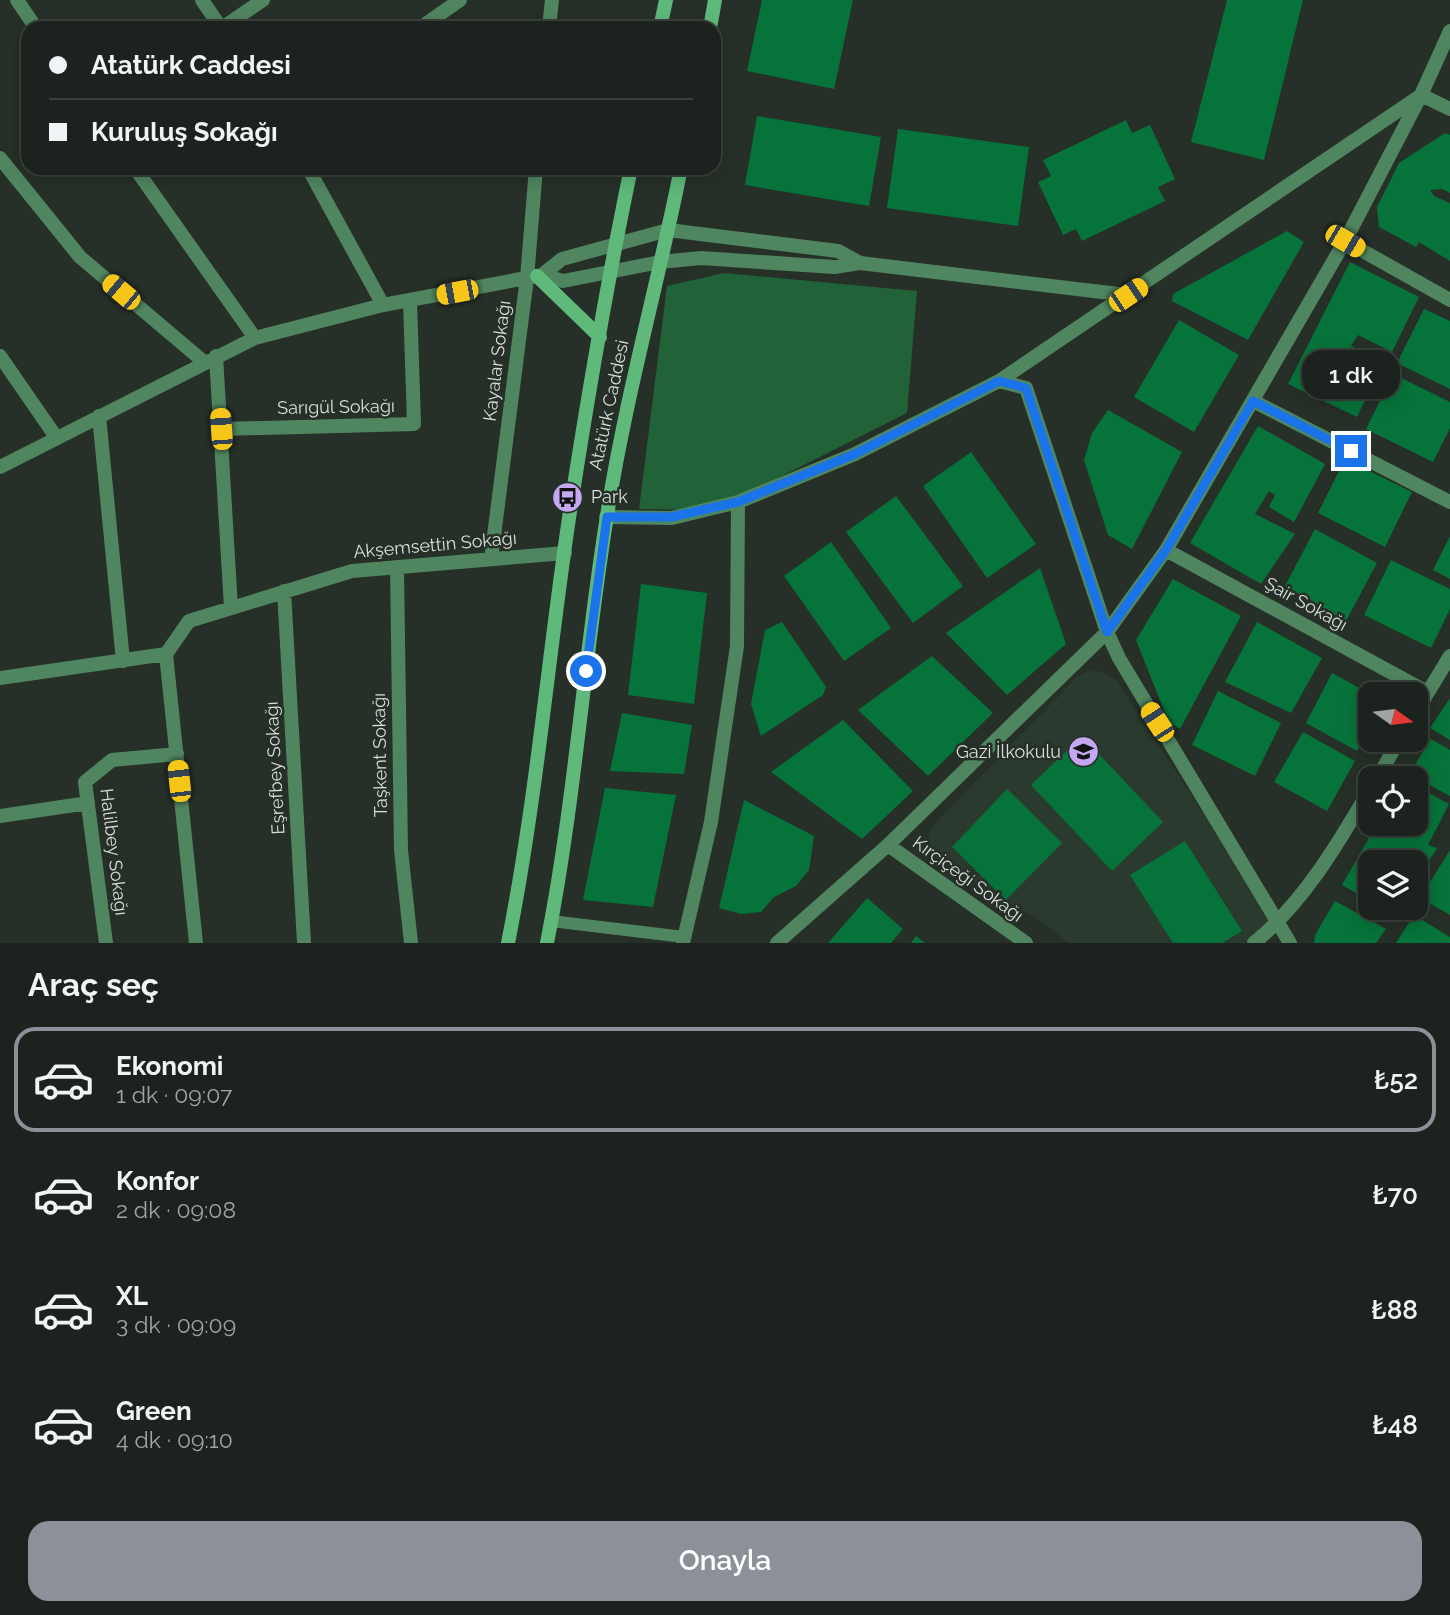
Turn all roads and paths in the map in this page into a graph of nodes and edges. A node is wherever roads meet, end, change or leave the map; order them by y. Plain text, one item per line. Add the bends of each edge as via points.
1 (17, 0) edge
2 (202, 0) edge
3 (263, 0) edge
4 (460, 0) edge
5 (552, 0) edge
6 (666, 0) edge
7 (715, 0) edge
8 (31, 21) edge
9 (216, 21) edge
10 (232, 21) edge
11 (430, 21) edge
12 (550, 21) edge
13 (662, 21) edge
14 (710, 21) edge
15 (1450, 31) edge
16 (1421, 95) junction
17 (1450, 109) edge
18 (0, 158) edge
19 (140, 175) edge
20 (312, 175) edge
21 (536, 175) edge
22 (629, 175) edge
23 (680, 175) edge
24 (668, 230) junction
25 (1345, 241) junction
26 (615, 242) junction
27 (660, 262) junction
28 (860, 263) junction
29 (612, 271) junction
30 (536, 276) junction
31 (1128, 295) junction
32 (1450, 300) edge
33 (410, 301) junction
34 (383, 304) junction
35 (600, 337) junction
36 (255, 338) junction
37 (0, 356) edge
38 (210, 359) junction
39 (999, 381) junction
40 (1253, 401) junction
41 (99, 416) junction
42 (221, 429) junction
43 (56, 437) junction
44 (0, 467) edge
45 (738, 502) junction
46 (1450, 502) edge
47 (607, 517) junction
48 (1166, 550) junction
49 (565, 553) junction
50 (491, 559) junction
51 (397, 567) junction
52 (284, 592) junction
53 (231, 608) junction
54 (1107, 632) junction
55 (166, 654) junction
56 (1450, 656) edge
57 (123, 661) junction
58 (0, 678) edge
59 (1409, 682) edge
60 (1428, 690) edge
61 (177, 754) junction
62 (88, 803) junction
63 (1358, 810) edge
64 (0, 817) edge
65 (888, 845) junction
66 (551, 922) junction
67 (1280, 922) junction
68 (684, 940) edge
69 (1018, 941) edge
70 (106, 943) edge
71 (196, 943) edge
72 (304, 943) edge
73 (411, 943) edge
74 (508, 943) edge
75 (547, 943) edge
76 (777, 943) edge
77 (1254, 943) edge
78 (1290, 943) edge

1 - 8 street
2 - 9 street
3 - 10 street
4 - 11 street
5 - 12 street
6 - 13 main road
7 - 14 main road
15 - 16 street
16 - 17 street
16 - 25 street
16 - 31 street
18 - 38 street via 80,257
19 - 36 street
20 - 34 street
21 - 30 street, Kayalar Sokağı
22 - 26 main road
23 - 24 main road, Atatürk Caddesi
24 - 26 street
24 - 27 main road, Atatürk Caddesi
24 - 28 street via 838,251
25 - 32 street
25 - 40 street
26 - 29 main road
26 - 30 street via 562,259
27 - 28 street via 701,258 834,267
27 - 29 street
27 - 47 main road, Atatürk Caddesi
28 - 31 street
29 - 30 street via 562,281
29 - 35 main road
30 - 33 street
30 - 35 main road
30 - 50 street, Kayalar Sokağı
31 - 39 street
33 - 34 street
33 - 42 street, Sarıgül Sokağı via 414,424
34 - 36 street
35 - 49 main road
36 - 38 street
37 - 43 street
38 - 41 street
38 - 42 street
39 - 45 street via 855,454
39 - 54 street via 1026,388
40 - 46 street
40 - 48 street
41 - 43 street
41 - 57 street
42 - 53 street
43 - 44 street
45 - 47 street via 671,517
45 - 68 street via 737,646 711,822
47 - 66 main road, Atatürk Caddesi
48 - 54 street
48 - 59 street, Şair Sokağı
49 - 50 street, Akşemsettin Sokağı
49 - 74 main road
50 - 51 street, Akşemsettin Sokağı
51 - 52 street, Akşemsettin Sokağı via 352,571
51 - 73 street, Taşkent Sokağı via 401,850
52 - 53 street, Akşemsettin Sokağı
52 - 72 street, Eşrefbey Sokağı
53 - 55 street, Akşemsettin Sokağı via 188,621
54 - 65 street
54 - 67 street via 1145,704
55 - 57 street
55 - 61 street
56 - 60 street
57 - 58 street
61 - 62 street, Halilbey Sokağı via 112,760 85,782
61 - 71 street
62 - 64 street
62 - 70 street, Halilbey Sokağı
63 - 67 street
65 - 69 street, Kırçiçeği Sokağı
65 - 76 street
66 - 68 lane
66 - 75 main road, Atatürk Caddesi
67 - 77 street
67 - 78 street

